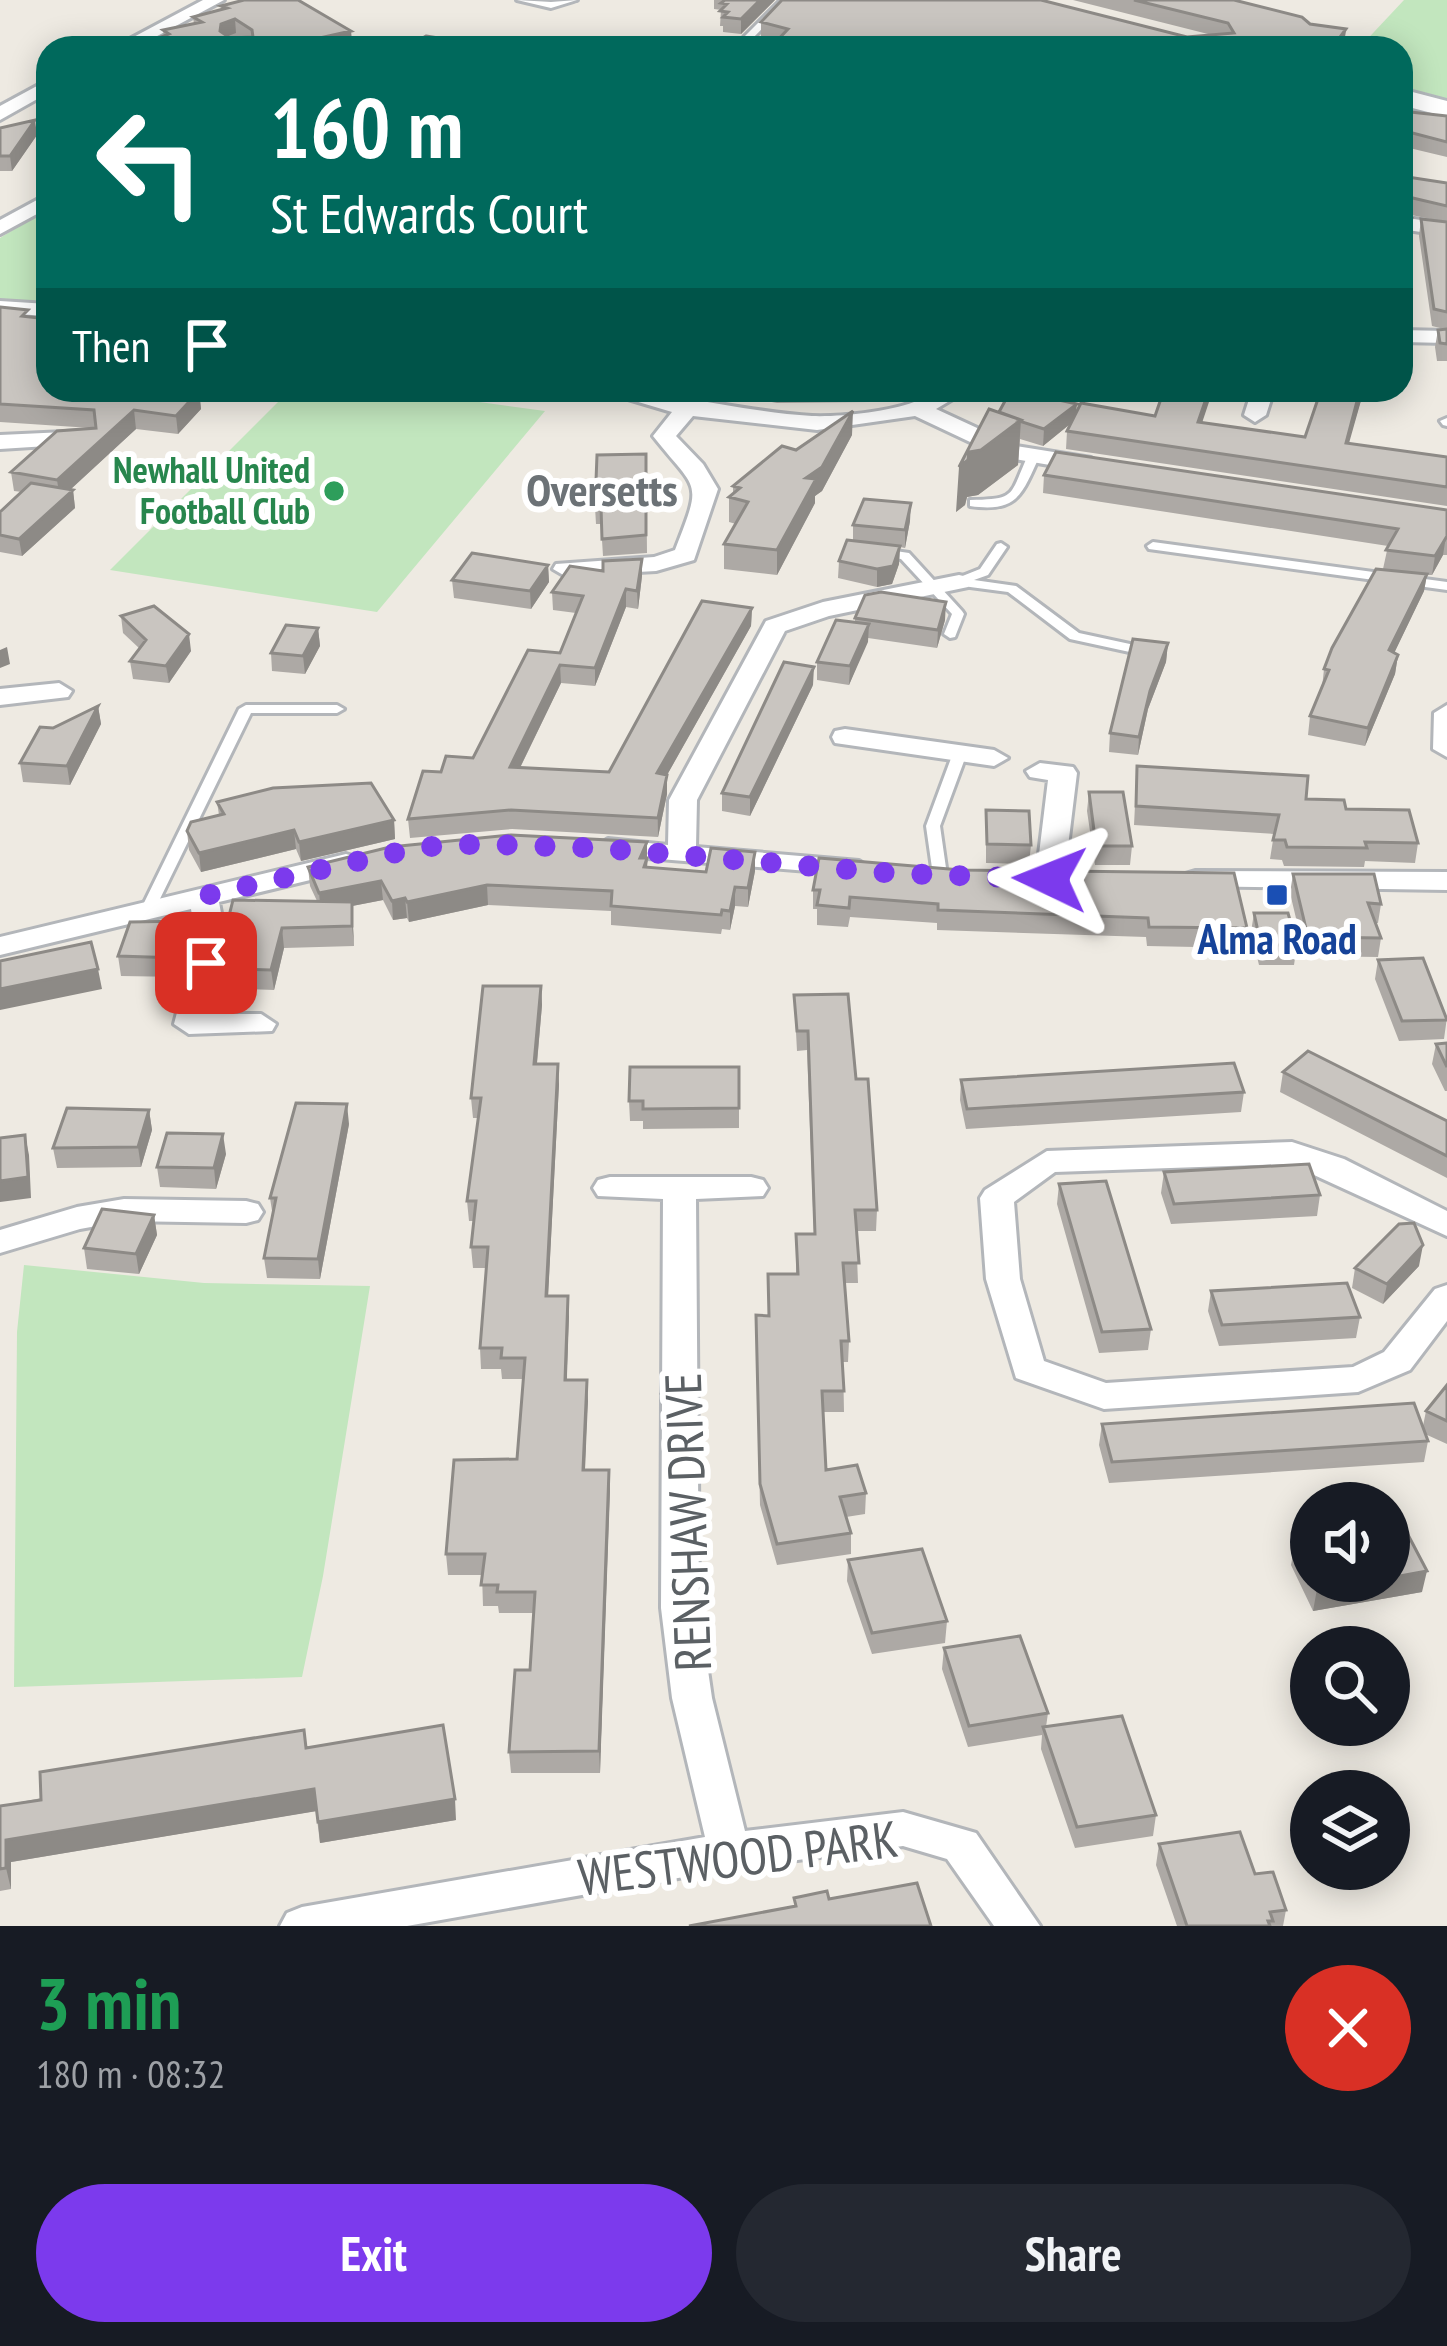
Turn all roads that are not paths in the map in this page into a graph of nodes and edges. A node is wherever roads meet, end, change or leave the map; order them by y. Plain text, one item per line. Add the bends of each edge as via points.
1 (216, 0) edge
2 (521, 0) edge
3 (574, 0) edge
4 (786, 0) edge
5 (146, 36) edge
6 (750, 36) edge
7 (36, 93) edge
8 (1413, 100) edge
9 (1447, 109) edge
10 (0, 114) edge
11 (36, 207) edge
12 (1413, 225) edge
13 (0, 229) edge
14 (1447, 230) edge
15 (0, 308) edge
16 (36, 310) edge
17 (1413, 336) edge
18 (1447, 337) edge
19 (658, 402) edge
20 (932, 402) edge
21 (1259, 402) edge
22 (687, 409) junction
23 (918, 409) junction
24 (1255, 415) dead end
25 (87, 438) edge
26 (0, 442) edge
27 (1034, 455) junction
28 (1126, 470) edge
29 (974, 503) edge
30 (1153, 546) dead end
31 (1001, 547) dead end
32 (867, 552) edge
33 (686, 555) junction
34 (565, 569) edge
35 (710, 573) dead end
36 (946, 585) junction
37 (1447, 586) edge
38 (950, 634) dead end
39 (1148, 652) edge
40 (59, 691) dead end
41 (0, 697) edge
42 (337, 709) dead end
43 (845, 737) dead end
44 (960, 753) junction
45 (994, 758) dead end
46 (1040, 771) dead end
47 (580, 847) edge
48 (682, 854) junction
49 (370, 857) edge
50 (951, 875) joint
51 (1051, 879) edge
52 (1170, 880) edge
53 (1443, 889) edge
54 (203, 896) junction
55 (148, 909) junction
56 (0, 946) edge
57 (261, 1024) dead end
58 (679, 1188) junction
59 (751, 1188) dead end
60 (610, 1189) dead end
61 (246, 1212) dead end
62 (1447, 1225) edge
63 (0, 1242) edge
64 (1447, 1298) edge
65 (729, 1851) junction
66 (302, 1926) edge
67 (1018, 1926) edge

1 - 5 street
2 - 3 lane
4 - 6 lane
7 - 10 street
8 - 9 main road
11 - 13 street
12 - 14 street
15 - 16 street
17 - 18 street
19 - 22 street
20 - 23 street
21 - 24 street
22 - 23 street via 817,423
22 - 33 street via 664,436 705,474 709,489
23 - 27 street via 1010,452
25 - 26 street
27 - 28 street
27 - 29 lane via 1011,502
30 - 37 lane
31 - 36 lane via 984,572
32 - 36 lane via 905,556
33 - 34 street
33 - 35 street
36 - 38 lane via 958,614
36 - 39 lane via 1012,590 1075,636
36 - 48 street via 775,626 683,800
40 - 41 street
42 - 55 lane via 246,709
43 - 44 street
44 - 45 street
44 - 50 lane via 933,826
46 - 51 street via 1063,773
47 - 48 street
48 - 50 street
49 - 54 street
52 - 53 street
54 - 55 street
54 - 57 street via 211,941 189,1024
55 - 56 street
58 - 59 street
58 - 60 street
58 - 65 street, RENSHAW DRIVE via 680,1608 692,1698
61 - 63 street via 124,1210
62 - 64 street via 1292,1153 1047,1162 997,1198 1003,1280 1029,1369 1104,1396 1358,1378 1396,1361
65 - 66 street, WESTWOOD PARK
65 - 67 street, WESTWOOD PARK via 903,1829 961,1845

